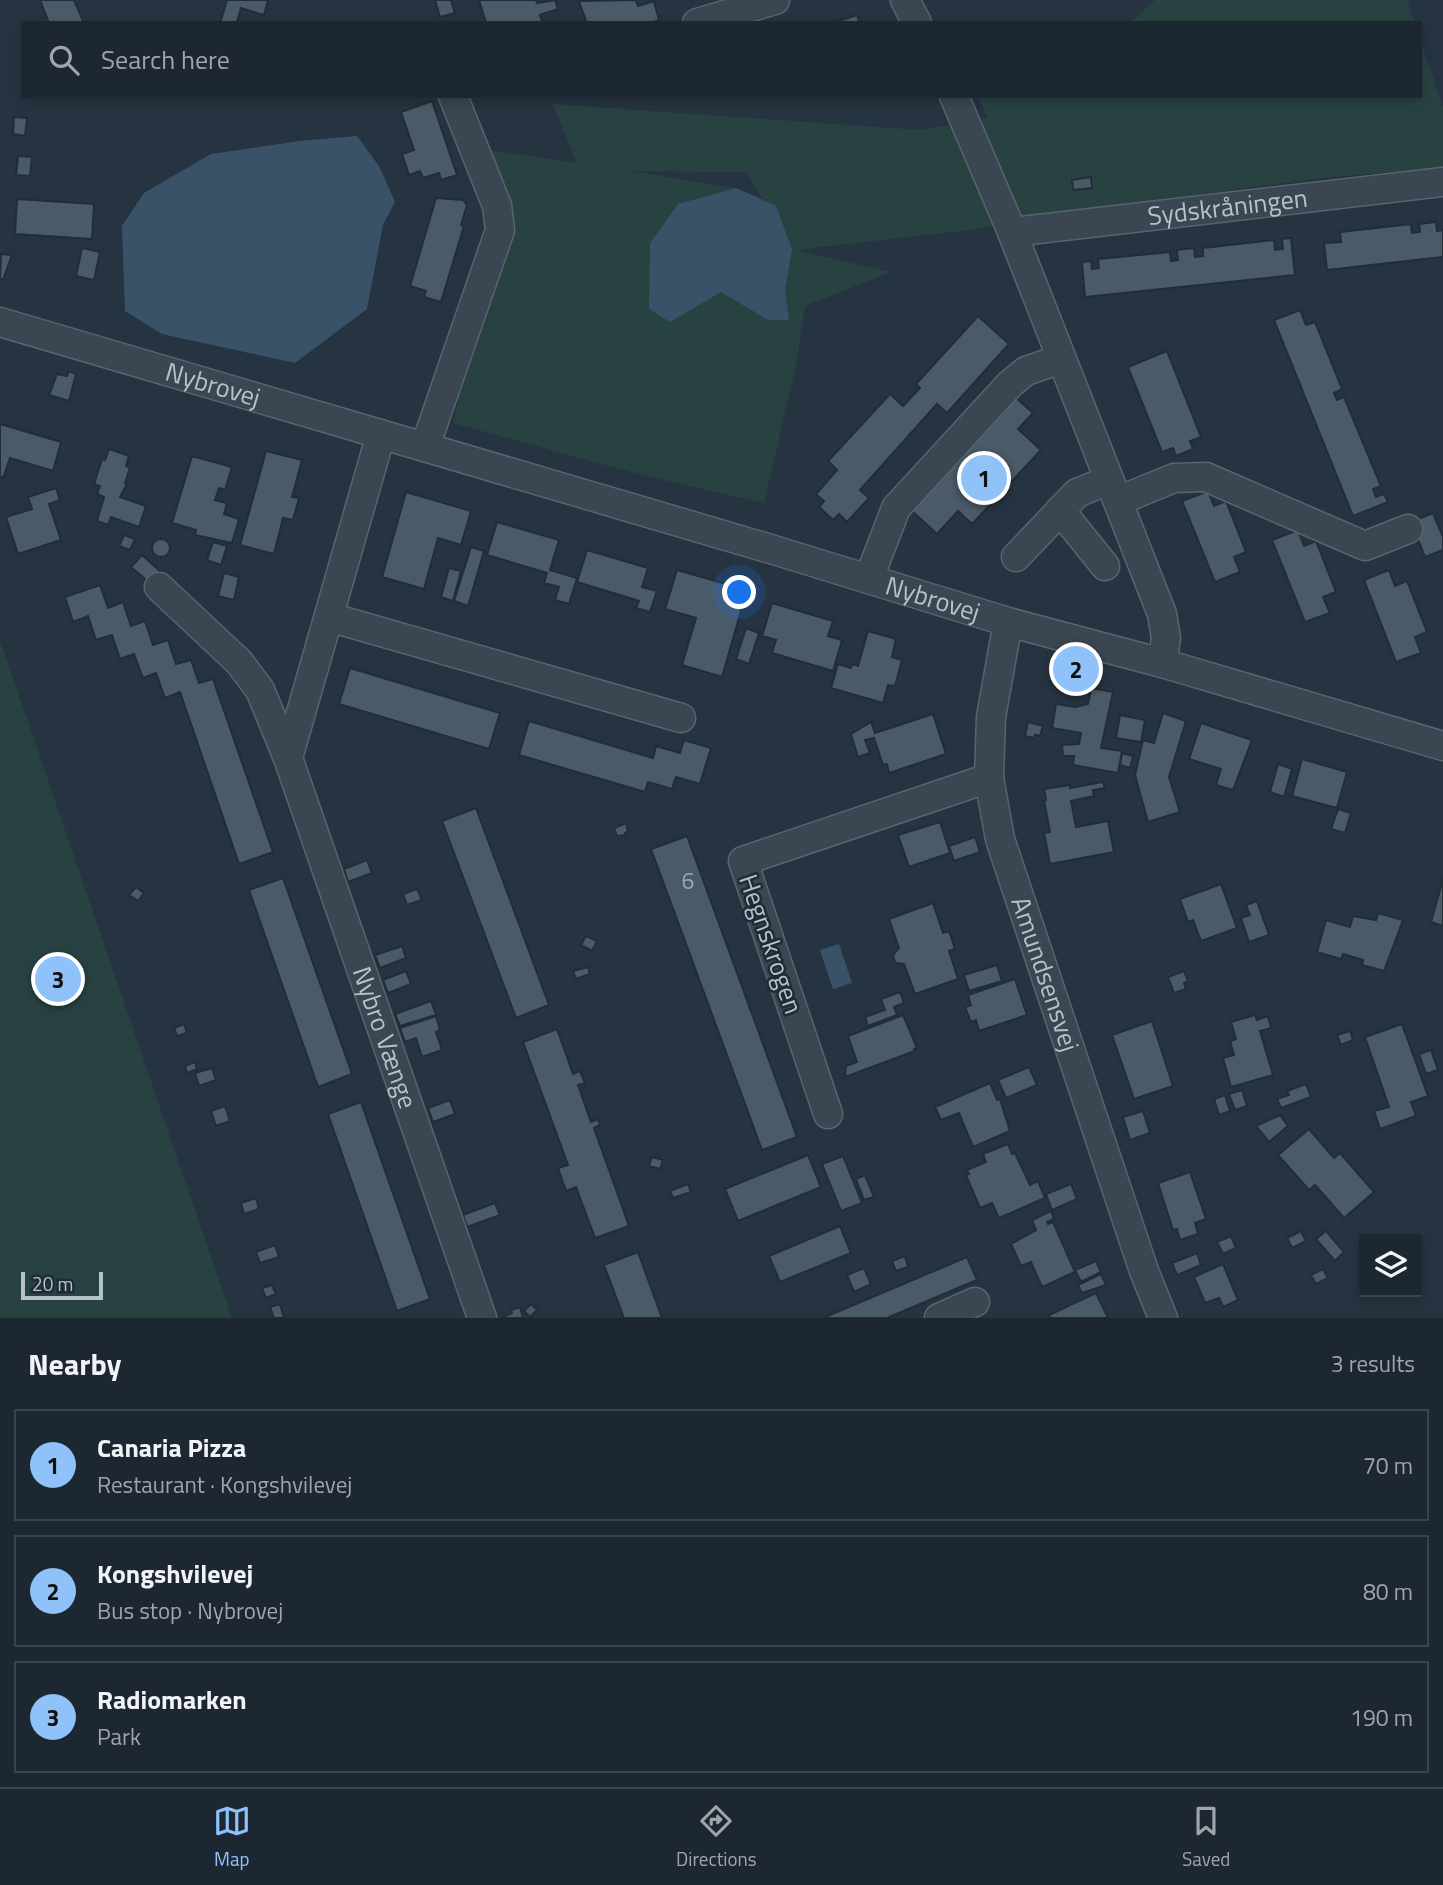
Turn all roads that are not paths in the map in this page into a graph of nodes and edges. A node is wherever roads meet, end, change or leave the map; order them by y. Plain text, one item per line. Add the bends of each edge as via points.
1 (775, 0) edge
2 (905, 0) edge
3 (704, 21) edge
4 (916, 21) edge
5 (454, 98) edge
6 (955, 98) edge
7 (1443, 183) edge
8 (1012, 232) junction
9 (0, 322) edge
10 (1060, 359) junction
11 (381, 434) junction
12 (425, 447) junction
13 (1113, 491) junction
14 (1060, 510) junction
15 (1408, 529) dead end
16 (1016, 557) dead end
17 (1105, 566) dead end
18 (869, 578) junction
19 (159, 587) dead end
20 (329, 617) junction
21 (1008, 622) junction
22 (1162, 663) junction
23 (681, 718) dead end
24 (1443, 746) edge
25 (288, 758) junction
26 (989, 778) junction
27 (828, 1114) dead end
28 (975, 1302) dead end
29 (482, 1318) edge
30 (939, 1318) edge
31 (1163, 1318) edge

1 - 3 street
2 - 4 street
5 - 12 street via 496,206 500,230
6 - 8 street
7 - 8 street, Sydskråningen
8 - 10 street
9 - 11 street, Nybrovej
10 - 13 street
10 - 18 street via 1026,371 1010,384 897,508
11 - 12 street, Nybrovej
11 - 20 street
12 - 18 street, Nybrovej
13 - 14 street via 1077,493
13 - 15 street via 1174,478 1206,477 1365,546
13 - 22 street via 1161,614 1166,638
14 - 16 street
14 - 17 street
18 - 21 street, Nybrovej
19 - 25 street, Nybro Vænge via 239,662 260,690
20 - 23 street
20 - 25 street
21 - 22 street, Nybrovej
21 - 26 street, Amundsensvej via 991,717
22 - 24 street, Nybrovej
25 - 29 street, Nybro Vænge
26 - 27 street, Hegnskrogen via 743,861
26 - 31 street, Amundsensvej via 1000,839 1143,1271
28 - 30 street

